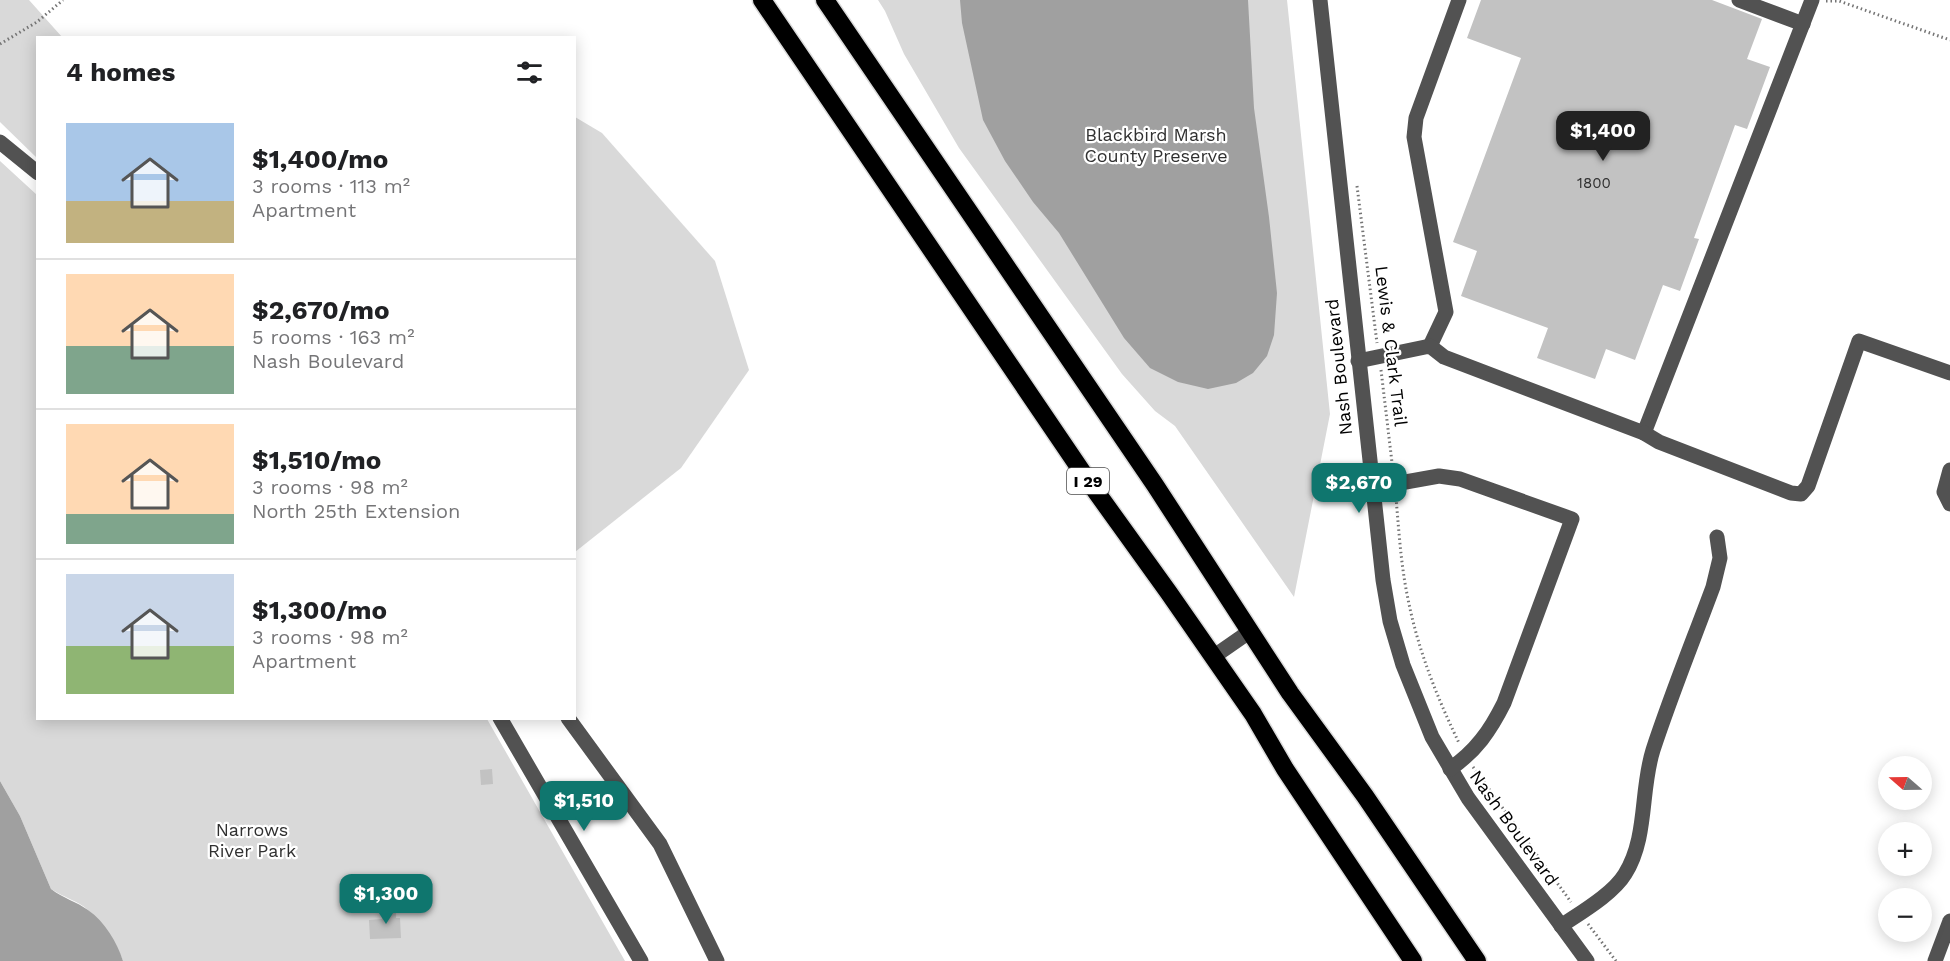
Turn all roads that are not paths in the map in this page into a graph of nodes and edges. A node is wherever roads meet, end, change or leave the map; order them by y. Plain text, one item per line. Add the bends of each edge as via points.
1 (762, 0) edge
2 (825, 0) edge
3 (1320, 0) edge
4 (1459, 0) edge
5 (1739, 0) edge
6 (1811, 3) edge
7 (1803, 24) junction
8 (0, 141) edge
9 (36, 171) edge
10 (1430, 346) junction
11 (1358, 361) junction
12 (1950, 373) edge
13 (1644, 433) junction
14 (1950, 470) edge
15 (1372, 488) junction
16 (1950, 504) edge
17 (1717, 537) dead end
18 (1250, 632) junction
19 (1213, 657) junction
20 (501, 720) edge
21 (569, 720) edge
22 (1450, 769) junction
23 (1950, 921) edge
24 (1562, 926) junction
25 (641, 961) edge
26 (717, 961) edge
27 (1413, 961) edge
28 (1477, 961) edge
29 (1587, 961) edge
30 (1935, 961) edge

1 - 19 highway, I 29 via 1087,479
2 - 18 highway via 1155,485
3 - 11 street, Nash Boulevard
4 - 10 street via 1416,118 1414,137 1446,312
5 - 7 street
6 - 7 street
7 - 13 street
8 - 9 street
10 - 11 street
10 - 13 street via 1444,357
11 - 15 street, Nash Boulevard
12 - 13 street via 1859,341 1808,486 1801,494
14 - 16 street via 1944,492
15 - 22 street, Nash Boulevard via 1393,632 1412,692
15 - 22 street via 1439,476 1460,478 1572,519 1504,703 1490,730 1467,757
17 - 24 street via 1720,558 1713,587 1653,752 1632,862 1623,877
18 - 19 street
18 - 28 highway
19 - 27 highway, I 29
20 - 25 street
21 - 26 street via 660,844
22 - 24 street, Nash Boulevard
23 - 30 street
24 - 29 street, Nash Boulevard

